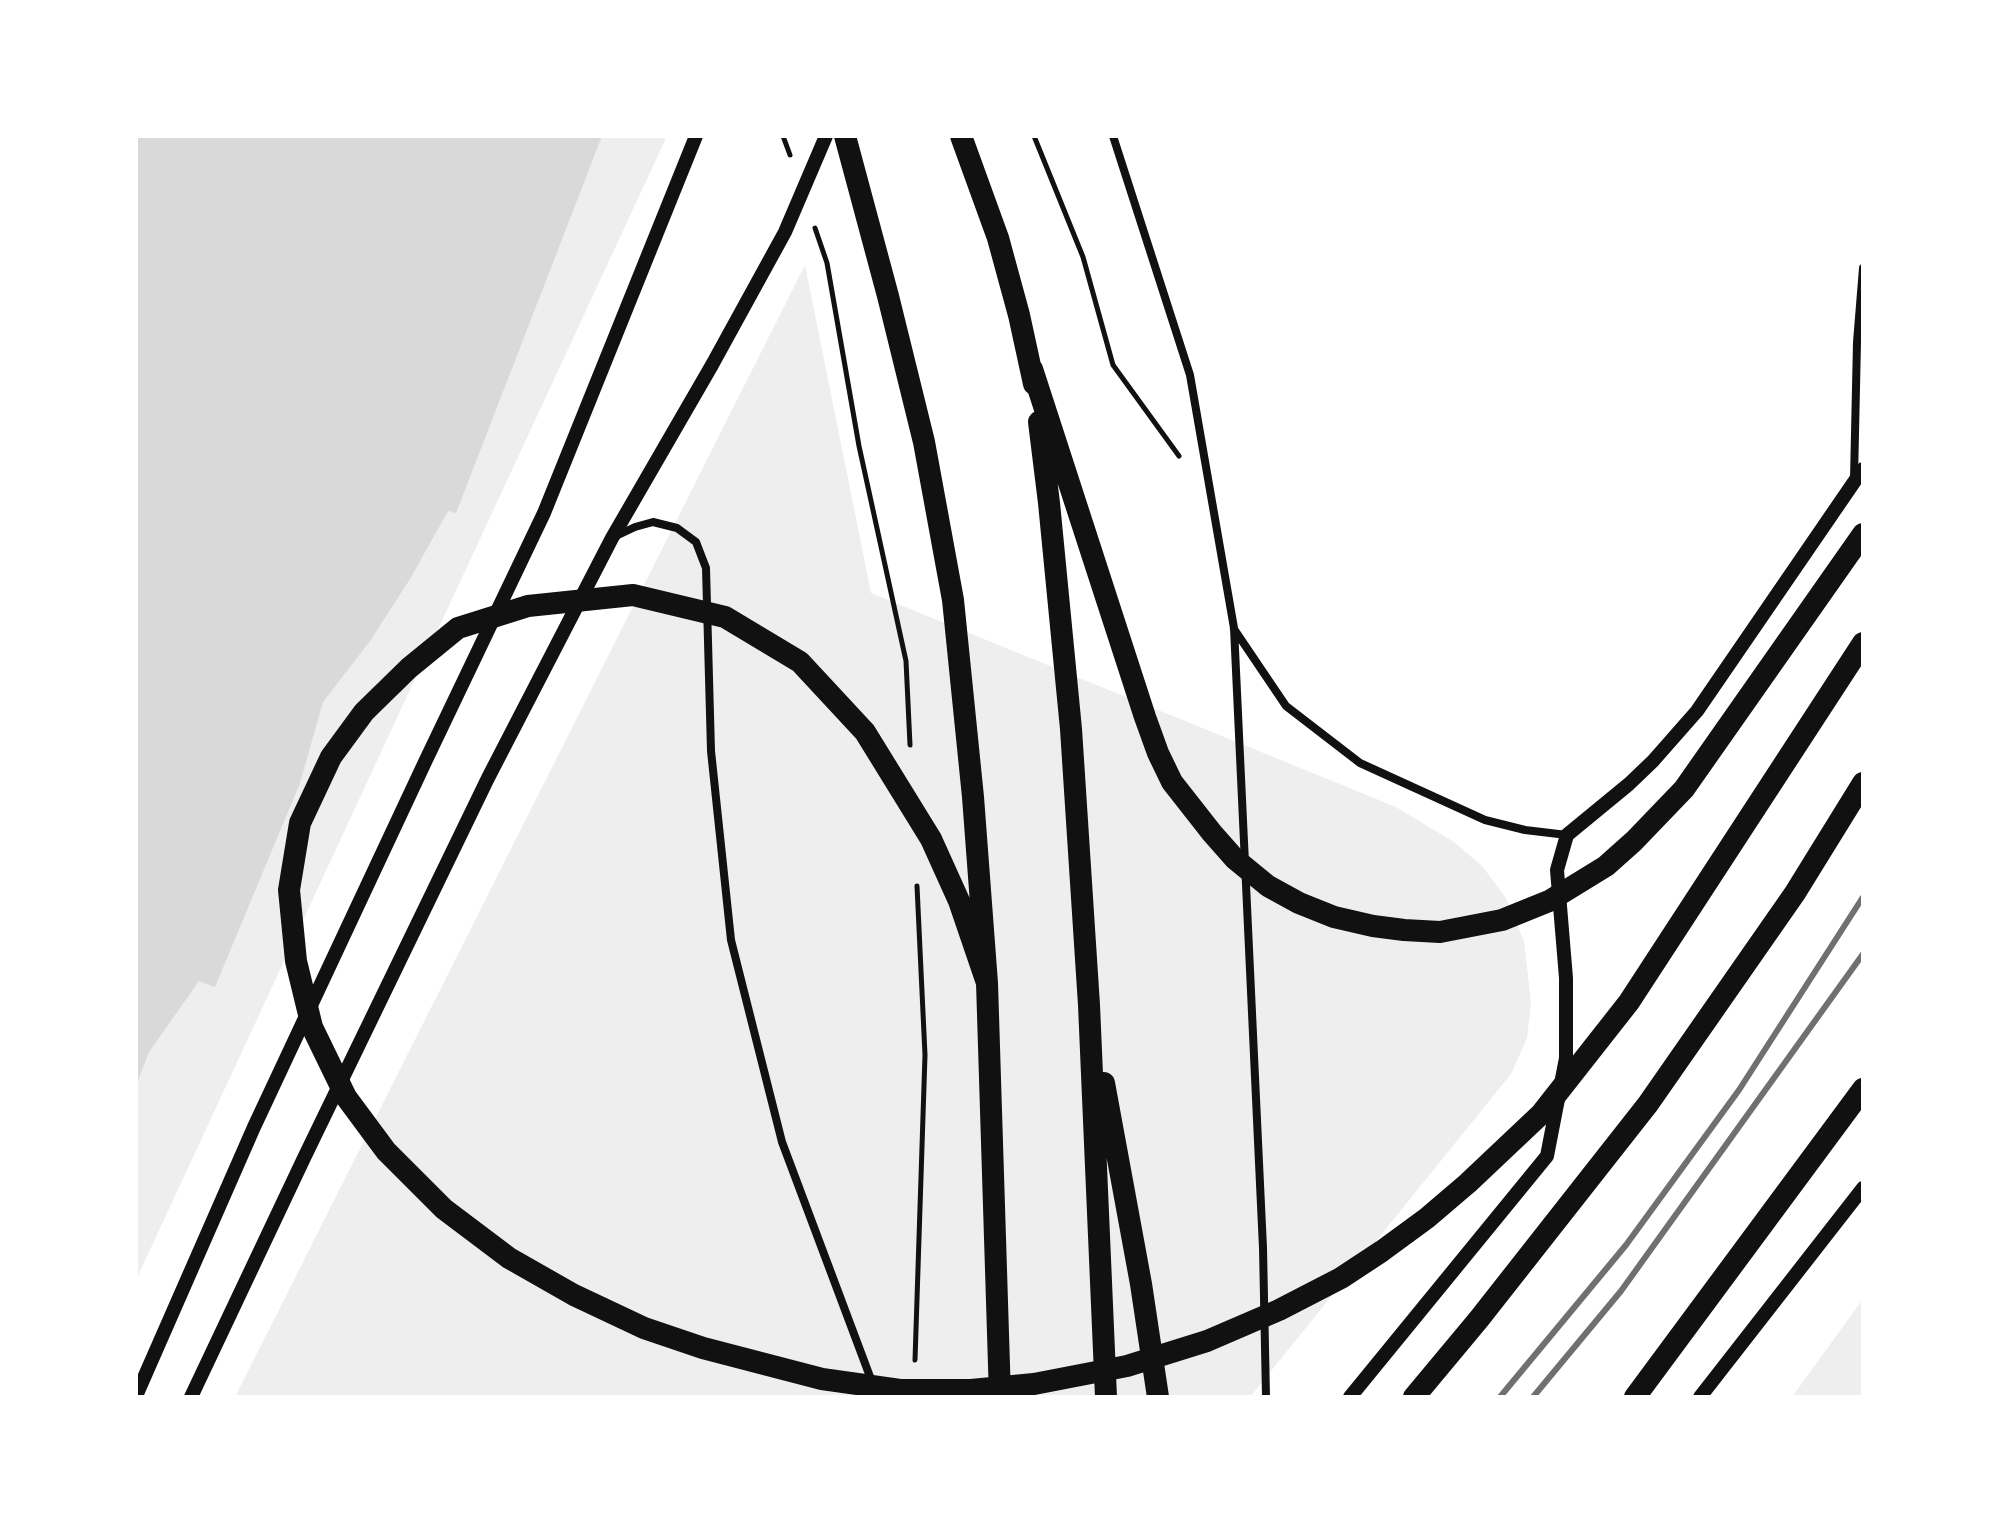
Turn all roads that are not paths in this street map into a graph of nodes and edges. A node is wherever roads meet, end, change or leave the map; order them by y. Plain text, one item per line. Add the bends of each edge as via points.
1 (696, 136) edge
2 (826, 136) edge
3 (845, 136) edge
4 (961, 136) edge
5 (1113, 136) edge
6 (1863, 268) edge
7 (1032, 369) junction
8 (1859, 474) edge
9 (1863, 534) edge
10 (612, 538) junction
11 (1234, 628) junction
12 (1863, 643) edge
13 (1863, 783) edge
14 (1567, 835) junction
15 (987, 983) junction
16 (1089, 1005) junction
17 (1863, 1089) edge
18 (1863, 1188) edge
19 (136, 1396) edge
20 (191, 1397) edge
21 (878, 1397) edge
22 (1000, 1397) edge
23 (1106, 1397) edge
24 (1158, 1397) edge
25 (1266, 1397) edge
26 (1350, 1397) edge
27 (1414, 1397) edge
28 (1635, 1397) edge
29 (1700, 1397) edge

1 - 19 street via 544,513 261,1113
2 - 10 street via 785,232
3 - 15 highway via 924,442 953,600
4 - 7 highway via 998,238
5 - 11 street via 1190,375
6 - 8 street via 1857,342
7 - 9 highway via 1145,717 1172,782 1235,859 1268,886 1334,917 1373,926 1440,932 1502,920 1549,901 1606,866 1684,789
7 - 16 highway via 1071,729
8 - 14 street via 1697,711 1629,784
10 - 20 street via 488,778
10 - 21 street via 653,522 677,528 696,542 706,568 711,751 731,940 782,1142
11 - 14 street via 1286,706 1360,763 1485,820
11 - 25 street
12 - 15 highway via 1629,1002 1541,1114 1468,1183 1382,1251 1279,1310 1207,1341 1127,1366 1034,1384 900,1390 822,1379 719,1352 644,1328 574,1295 509,1258 444,1209 386,1151 346,1097 312,1027 296,961 289,890 300,823 331,757 364,712 458,628 528,606 633,595 725,617 800,662 865,732 931,839
13 - 27 highway via 1795,893 1648,1104
14 - 26 street via 1557,870 1566,1058 1547,1156
15 - 22 highway
16 - 23 highway
16 - 24 highway
17 - 28 highway
18 - 29 street

